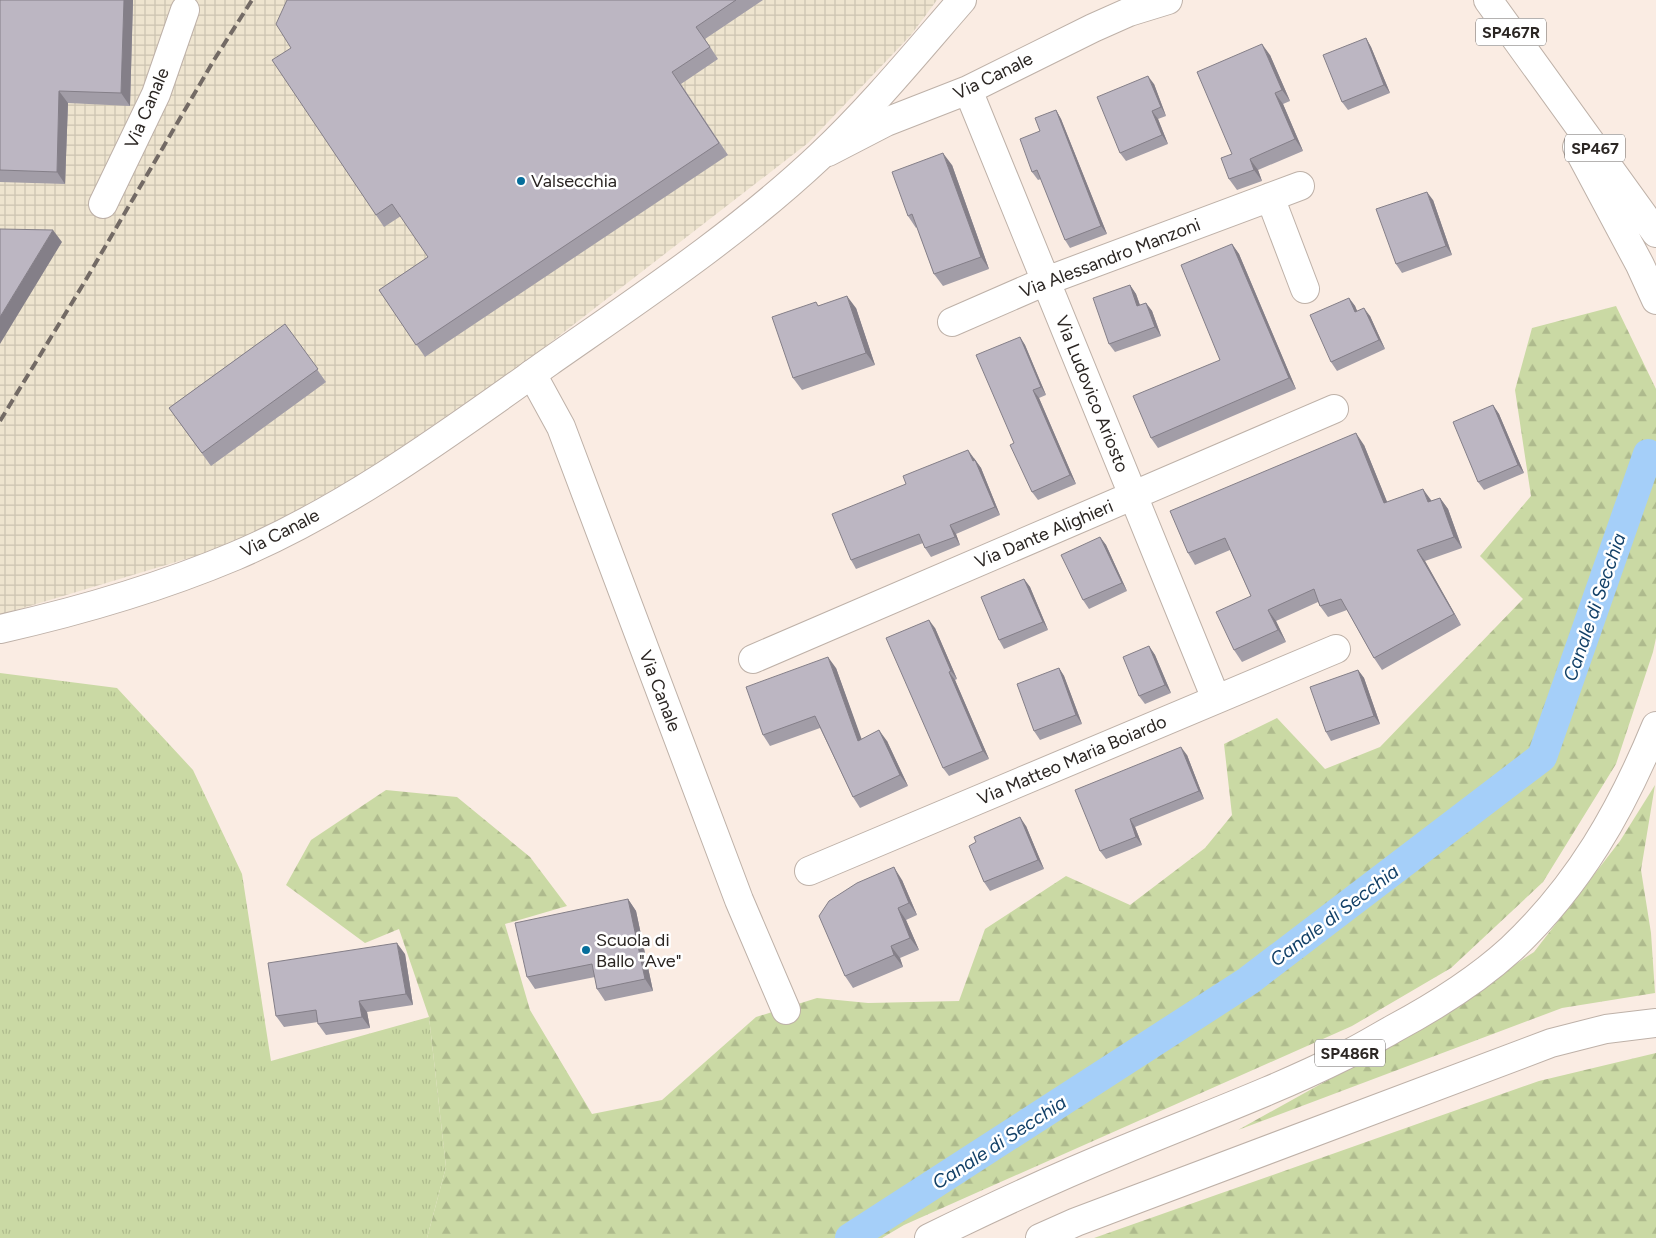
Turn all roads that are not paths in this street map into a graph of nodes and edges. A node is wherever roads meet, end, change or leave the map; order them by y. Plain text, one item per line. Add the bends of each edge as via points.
1 (962, 0) edge
2 (1102, 0) edge
3 (1168, 0) edge
4 (1488, 0) edge
5 (1496, 0) edge
6 (185, 10) dead end
7 (1093, 28) junction
8 (1531, 61) junction
9 (968, 90) junction
10 (820, 156) junction
11 (1300, 186) dead end
12 (1270, 198) junction
13 (103, 204) dead end
14 (1656, 233) edge
15 (1046, 281) junction
16 (1305, 289) dead end
17 (1656, 300) edge
18 (952, 322) dead end
19 (532, 374) junction
20 (1334, 409) dead end
21 (1134, 495) junction
22 (0, 629) edge
23 (1336, 649) dead end
24 (753, 659) dead end
25 (1216, 698) junction
26 (1656, 726) edge
27 (809, 871) dead end
28 (786, 1010) dead end
29 (1656, 1022) edge
30 (929, 1238) edge
31 (1040, 1238) edge

1 - 10 street, Via Canale via 887,87
2 - 7 street
3 - 7 street, Via Canale
4 - 8 street, SP467R
5 - 8 street
6 - 13 street, Via Canale via 156,94
7 - 9 street, Via Canale
8 - 14 street, SP467
8 - 17 street
9 - 10 street, Via Canale via 886,122
9 - 15 street, Via Ludovico Ariosto
10 - 19 street, Via Canale via 701,254
11 - 12 street, Via Alessandro Manzoni
12 - 15 street, Via Alessandro Manzoni
12 - 16 street
15 - 18 street, Via Alessandro Manzoni
15 - 21 street, Via Ludovico Ariosto
19 - 22 street, Via Canale via 376,481 237,555 164,584 97,605
19 - 28 street, Via Canale via 561,427 739,900
20 - 21 street, Via Dante Alighieri
21 - 24 street, Via Dante Alighieri
21 - 25 street, Via Ludovico Ariosto
23 - 25 street, Via Matteo Maria Boiardo
25 - 27 street, Via Matteo Maria Boiardo
26 - 30 street, SP486R via 1616,812 1583,868 1510,950 1455,992 1345,1056 1102,1158
29 - 31 street via 1606,1029 1551,1043

